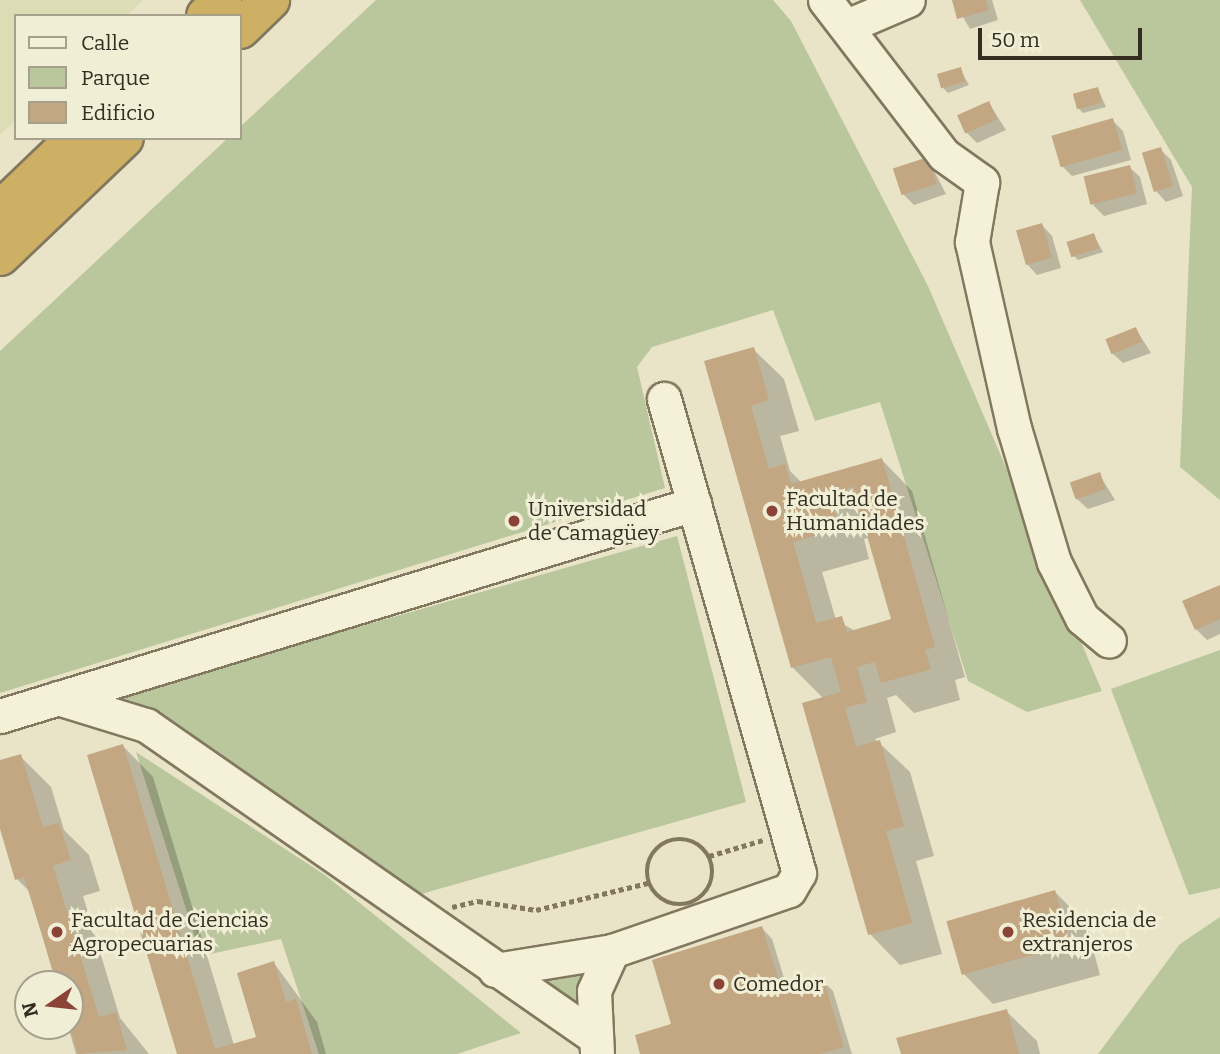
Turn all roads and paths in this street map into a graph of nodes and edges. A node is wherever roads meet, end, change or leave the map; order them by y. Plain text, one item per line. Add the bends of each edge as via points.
1 (222, 0) edge
2 (270, 0) edge
3 (825, 0) edge
4 (908, 0) edge
5 (208, 14) edge
6 (847, 26) junction
7 (242, 27) edge
8 (74, 140) edge
9 (122, 140) edge
10 (0, 211) edge
11 (0, 256) edge
12 (664, 399) dead end
13 (694, 504) junction
14 (1109, 641) dead end
15 (58, 698) junction
16 (0, 716) edge
17 (787, 833) junction
18 (709, 856) junction
19 (648, 883) junction
20 (418, 916) junction
21 (612, 951) junction
22 (495, 970) junction
23 (594, 1045) edge

1 - 5 highway
2 - 7 highway
3 - 6 street
4 - 6 street
6 - 14 street via 953,164 982,182 972,242 1014,428 1064,585 1082,618
8 - 10 highway
9 - 11 highway
12 - 13 street
13 - 15 street
13 - 17 street
15 - 16 street
15 - 20 street via 146,725
17 - 18 path
17 - 21 street via 799,873 789,891
18 - 19 path via 693,841 662,844 649,861
18 - 19 path via 711,885 690,904 660,899
19 - 20 path via 536,911 478,901
20 - 22 street
21 - 22 street
21 - 23 street via 594,991
22 - 23 street

